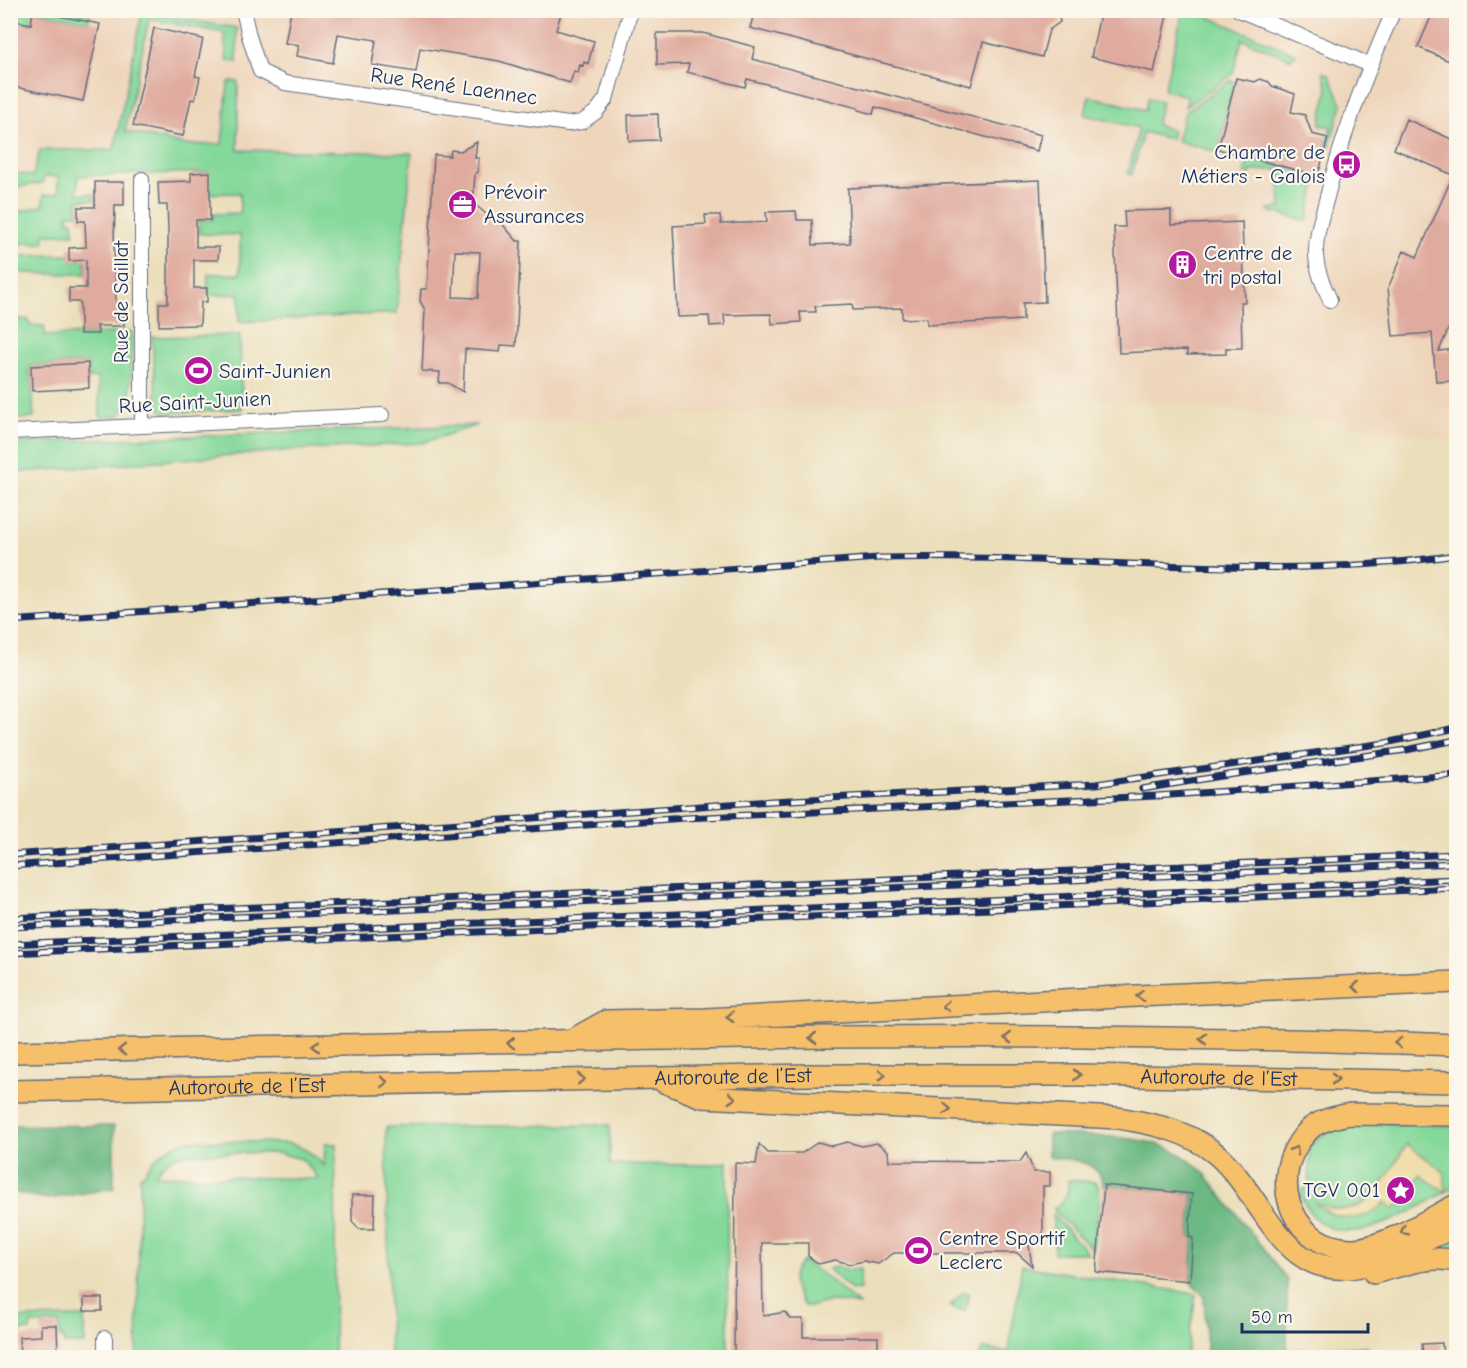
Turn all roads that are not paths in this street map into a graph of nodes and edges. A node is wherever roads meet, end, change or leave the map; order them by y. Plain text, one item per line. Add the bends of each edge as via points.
1 (243, 10) edge
2 (631, 10) edge
3 (1239, 10) edge
4 (1394, 10) edge
5 (1370, 65) junction
6 (142, 178) dead end
7 (1330, 300) dead end
8 (382, 415) dead end
9 (142, 425) junction
10 (10, 432) edge
11 (1456, 982) edge
12 (570, 1041) junction
13 (1456, 1045) edge
14 (10, 1052) edge
15 (656, 1078) junction
16 (1456, 1082) edge
17 (10, 1091) edge
18 (1047, 1115) junction
19 (1456, 1115) edge
20 (1456, 1205) edge
21 (1456, 1227) edge
22 (1456, 1261) edge
23 (105, 1338) dead end
24 (105, 1358) edge

1 - 2 street, Rue René Laennec via 260,71 285,83 568,124 582,122 606,99
3 - 5 street
4 - 5 street
5 - 7 street via 1344,134 1318,234 1318,273
6 - 9 street, Rue de Saillat
8 - 9 street, Rue Saint-Junien
9 - 10 street, Rue Saint-Junien
11 -> 12 highway via 606,1021
13 -> 12 highway, Autoroute de l’Est via 1078,1037
12 -> 14 highway, Autoroute de l’Est
15 -> 16 highway, Autoroute de l’Est via 1081,1075
17 -> 15 highway, Autoroute de l’Est
15 -> 18 highway via 702,1097
18 - 21 highway via 1152,1123 1197,1140 1235,1174 1283,1241 1305,1259 1326,1267 1349,1269 1365,1265
18 - 22 highway via 1171,1142 1194,1155 1219,1176 1286,1257 1311,1272 1335,1280 1353,1279 1427,1259
20 -> 19 highway via 1377,1245 1352,1249 1329,1246 1311,1235 1298,1223 1286,1191 1288,1161 1306,1132 1318,1123 1350,1114
23 - 24 street

